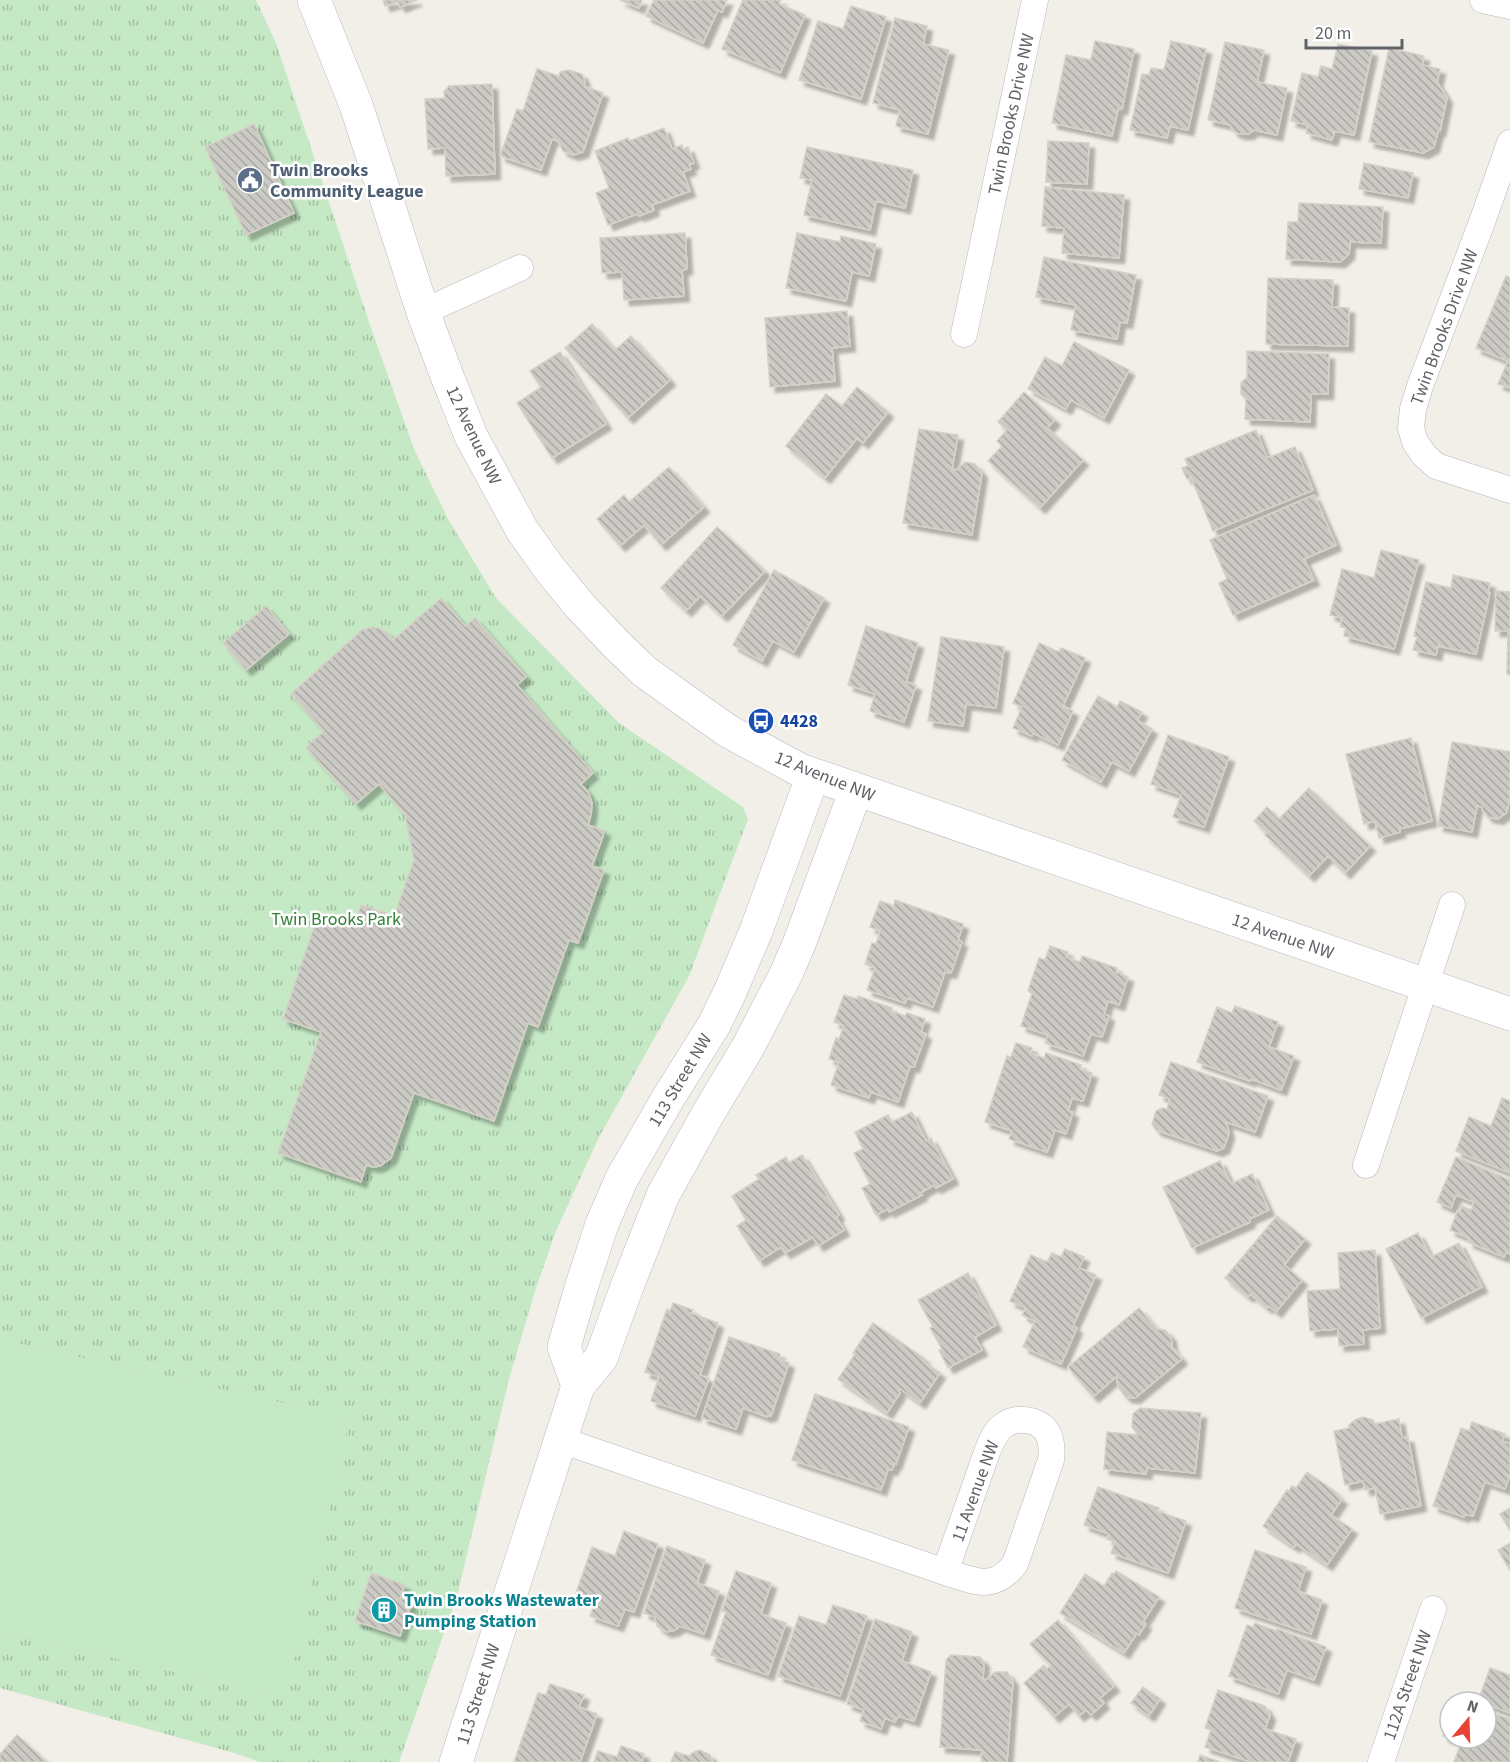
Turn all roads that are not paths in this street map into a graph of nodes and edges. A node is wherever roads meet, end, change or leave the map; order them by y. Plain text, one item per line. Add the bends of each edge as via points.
1 (314, 0) edge
2 (1035, 0) edge
3 (1483, 0) edge
4 (1510, 6) edge
5 (1510, 143) edge
6 (520, 268) dead end
7 (423, 312) junction
8 (964, 334) dead end
9 (1510, 490) edge
10 (813, 775) junction
11 (856, 790) junction
12 (1452, 905) dead end
13 (1426, 985) junction
14 (1510, 1014) edge
15 (1366, 1165) dead end
16 (578, 1386) junction
17 (561, 1440) junction
18 (945, 1572) junction
19 (1432, 1609) dead end
20 (456, 1762) edge
21 (1381, 1762) edge

1 - 7 street, 12 Avenue NW via 356,105
2 - 8 street, Twin Brooks Drive NW
3 - 4 street
5 - 9 street, Twin Brooks Drive NW via 1420,386 1411,428 1415,442 1436,466
6 - 7 street
7 - 10 street, 12 Avenue NW via 471,436 522,530 580,606 645,671 684,700 754,746
10 - 11 street, 12 Avenue NW
10 - 16 street, 113 Street NW via 730,992 622,1178 602,1224 564,1347
11 - 13 street, 12 Avenue NW
11 - 16 street, 113 Street NW via 786,974 663,1195 602,1358
12 - 13 street
13 - 14 street, 12 Avenue NW
13 - 15 street
16 - 17 street, 113 Street NW
17 - 18 street, 11 Avenue NW
17 - 20 street, 113 Street NW
18 - 18 street, 11 Avenue NW via 982,1582 997,1580 1015,1564 1052,1460 1052,1446 1040,1425 1017,1420 996,1433
19 - 21 street, 112A Street NW

